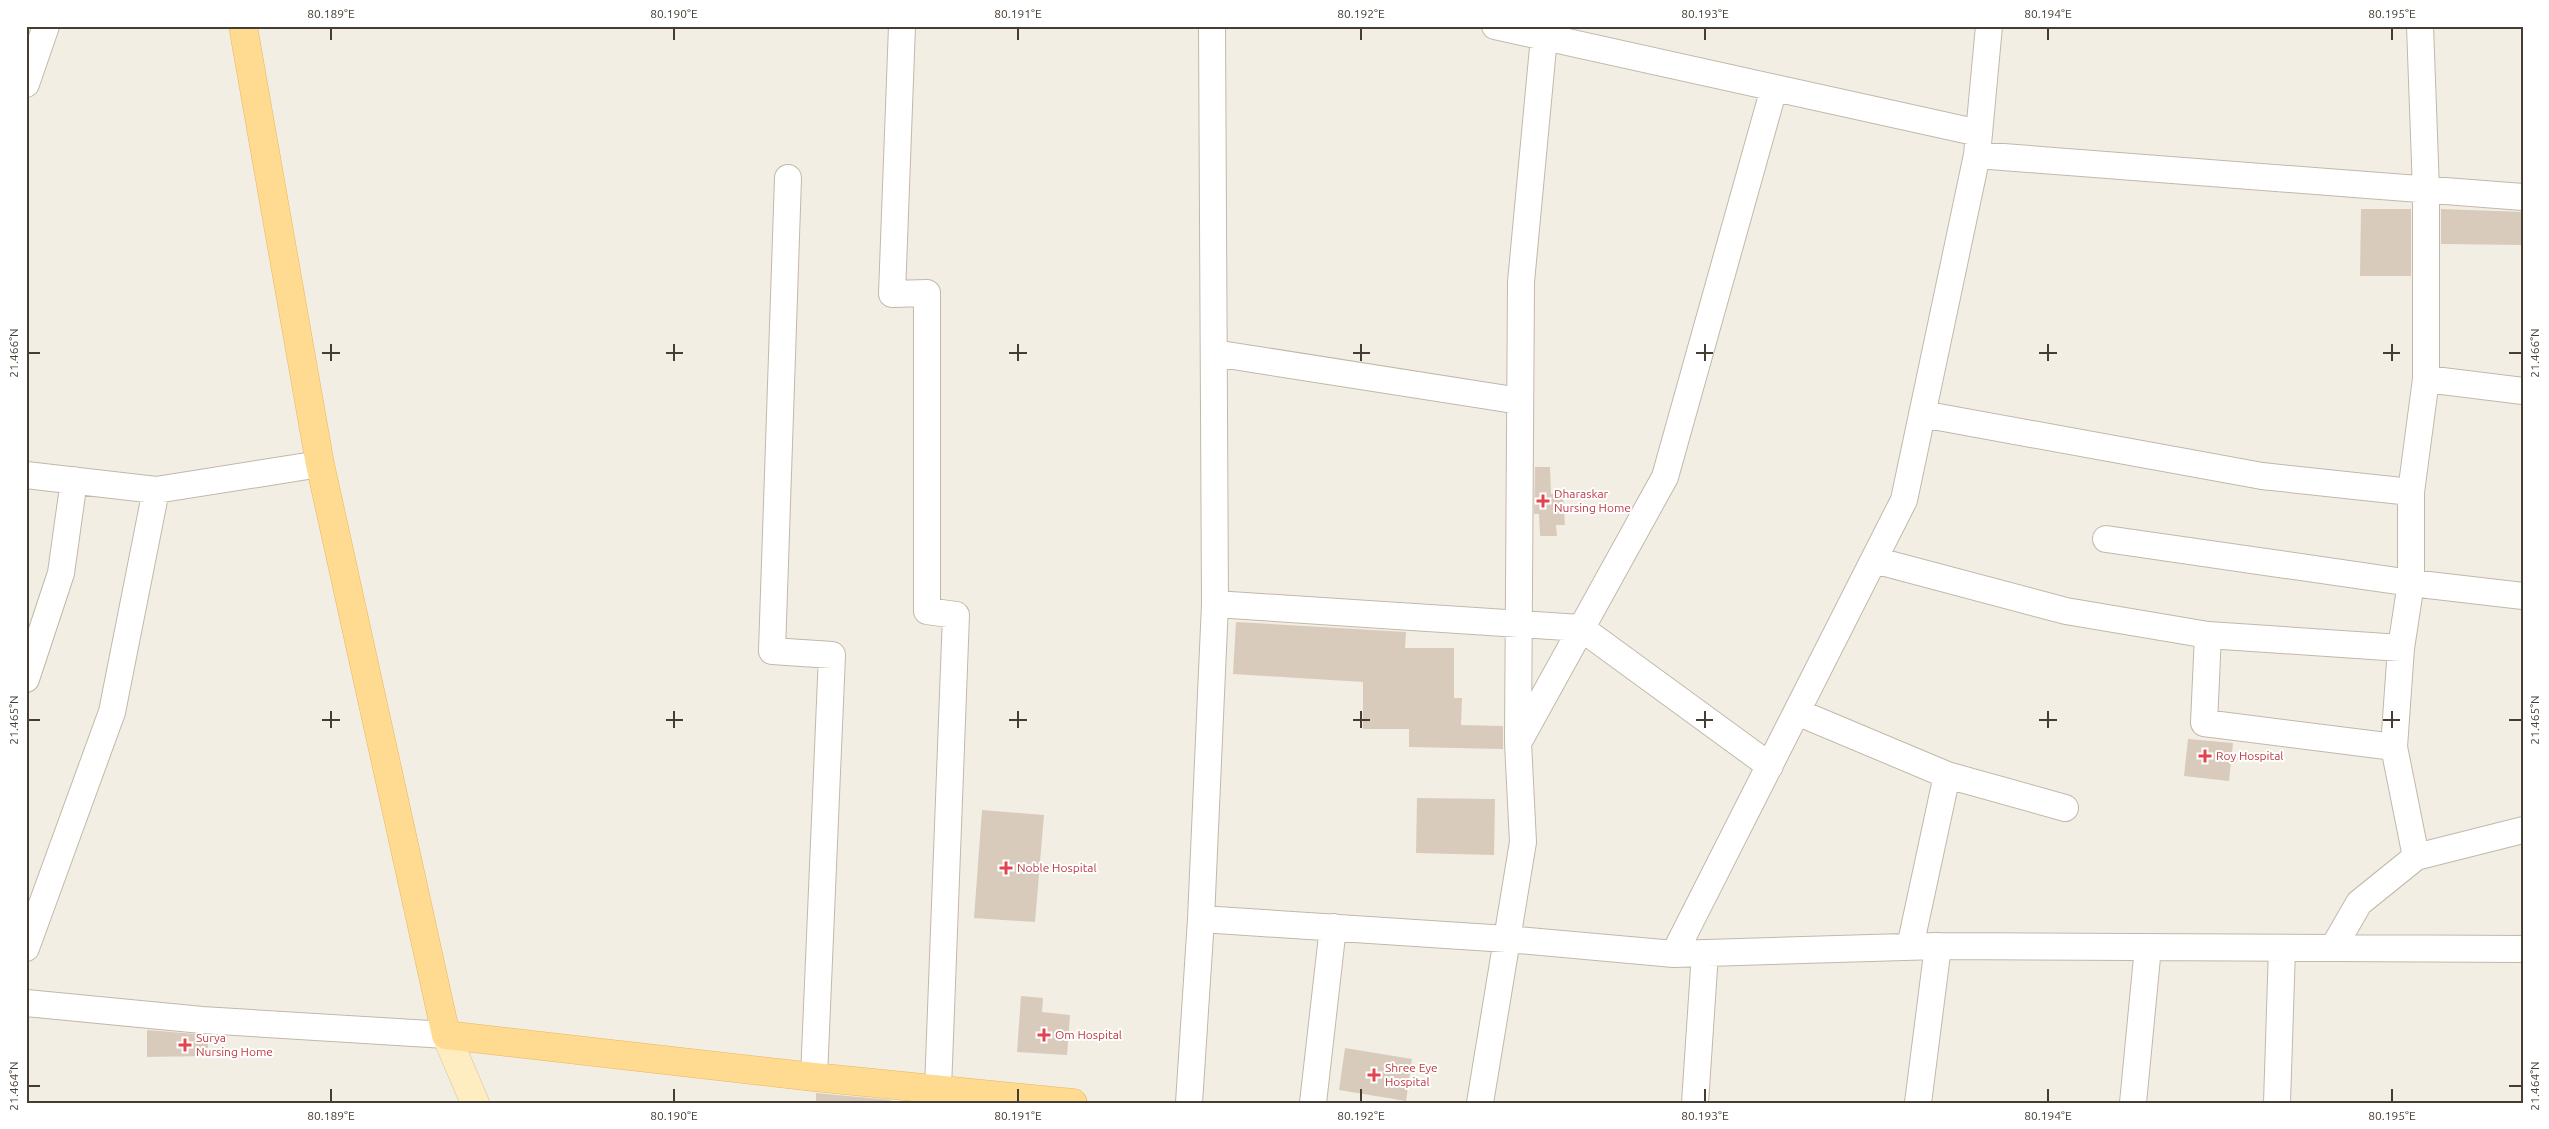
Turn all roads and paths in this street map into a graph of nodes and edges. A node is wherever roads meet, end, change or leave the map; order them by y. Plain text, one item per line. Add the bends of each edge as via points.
1 (46, 26) edge
2 (242, 26) edge
3 (902, 26) edge
4 (1212, 26) edge
5 (1495, 26) edge
6 (1989, 26) edge
7 (2420, 26) edge
8 (1544, 37) junction
9 (26, 84) edge
10 (1774, 88) junction
11 (1978, 144) junction
12 (788, 178) dead end
13 (2426, 190) junction
14 (2523, 197) edge
15 (1214, 353) junction
16 (2426, 379) junction
17 (2523, 391) edge
18 (1520, 401) junction
19 (1922, 414) junction
20 (320, 464) junction
21 (26, 475) edge
22 (74, 480) junction
23 (156, 490) junction
24 (2411, 492) junction
25 (2106, 539) dead end
26 (1874, 560) junction
27 (2411, 583) junction
28 (2523, 596) edge
29 (1215, 604) junction
30 (1519, 623) junction
31 (1581, 628) junction
32 (2208, 635) junction
33 (2402, 648) junction
34 (26, 680) edge
35 (1797, 712) junction
36 (1518, 743) junction
37 (2394, 747) junction
38 (1770, 766) junction
39 (1947, 775) junction
40 (2065, 808) dead end
41 (2523, 830) edge
42 (2416, 857) junction
43 (1201, 919) junction
44 (1333, 927) junction
45 (1507, 939) junction
46 (1938, 946) junction
47 (1910, 947) junction
48 (2148, 947) junction
49 (26, 948) edge
50 (2282, 948) junction
51 (2334, 948) junction
52 (2523, 949) edge
53 (1705, 953) junction
54 (1674, 954) junction
55 (26, 1004) edge
56 (446, 1035) junction
57 (814, 1076) junction
58 (938, 1089) junction
59 (475, 1103) edge
60 (1073, 1103) edge
61 (1189, 1103) edge
62 (1313, 1103) edge
63 (1480, 1103) edge
64 (1695, 1103) edge
65 (1918, 1103) edge
66 (2133, 1103) edge
67 (2277, 1103) edge

1 - 9 street
2 - 20 main road
3 - 58 street via 892,294 927,293 927,611 956,615
4 - 15 street
5 - 8 street
6 - 11 street
7 - 13 street
8 - 10 street
8 - 18 street via 1521,282
10 - 11 street
10 - 31 street via 1665,477
11 - 13 street
11 - 19 street
12 - 57 street via 772,651 832,655
13 - 14 street
13 - 16 street
15 - 18 street
15 - 29 street
16 - 17 street
16 - 24 street
18 - 30 street
19 - 24 street via 2262,476
19 - 26 street via 1904,500
20 - 23 street
20 - 56 main road
21 - 22 street
22 - 23 street
22 - 34 street via 62,573
23 - 49 street via 112,712
24 - 27 street
25 - 27 street
26 - 32 street via 2066,611
26 - 35 street
27 - 28 street
27 - 33 street
29 - 30 street
29 - 43 street
30 - 31 street
30 - 36 street
31 - 36 street
31 - 38 street
32 - 33 street
32 - 37 street via 2204,723
33 - 37 street
35 - 38 street
35 - 39 street
36 - 45 street via 1523,842
37 - 42 street
38 - 54 street
39 - 40 street
39 - 47 street
41 - 42 street
42 - 51 street via 2359,903
43 - 44 street
43 - 61 street
44 - 45 street
44 - 62 street
45 - 54 street
45 - 63 street
46 - 47 street
46 - 48 street
46 - 65 street
47 - 53 street
48 - 50 street
48 - 66 street
50 - 51 street
50 - 67 street
51 - 52 street
53 - 54 street
53 - 64 street
55 - 56 street via 202,1020
56 - 57 main road
56 - 59 street
57 - 58 main road
58 - 60 main road

